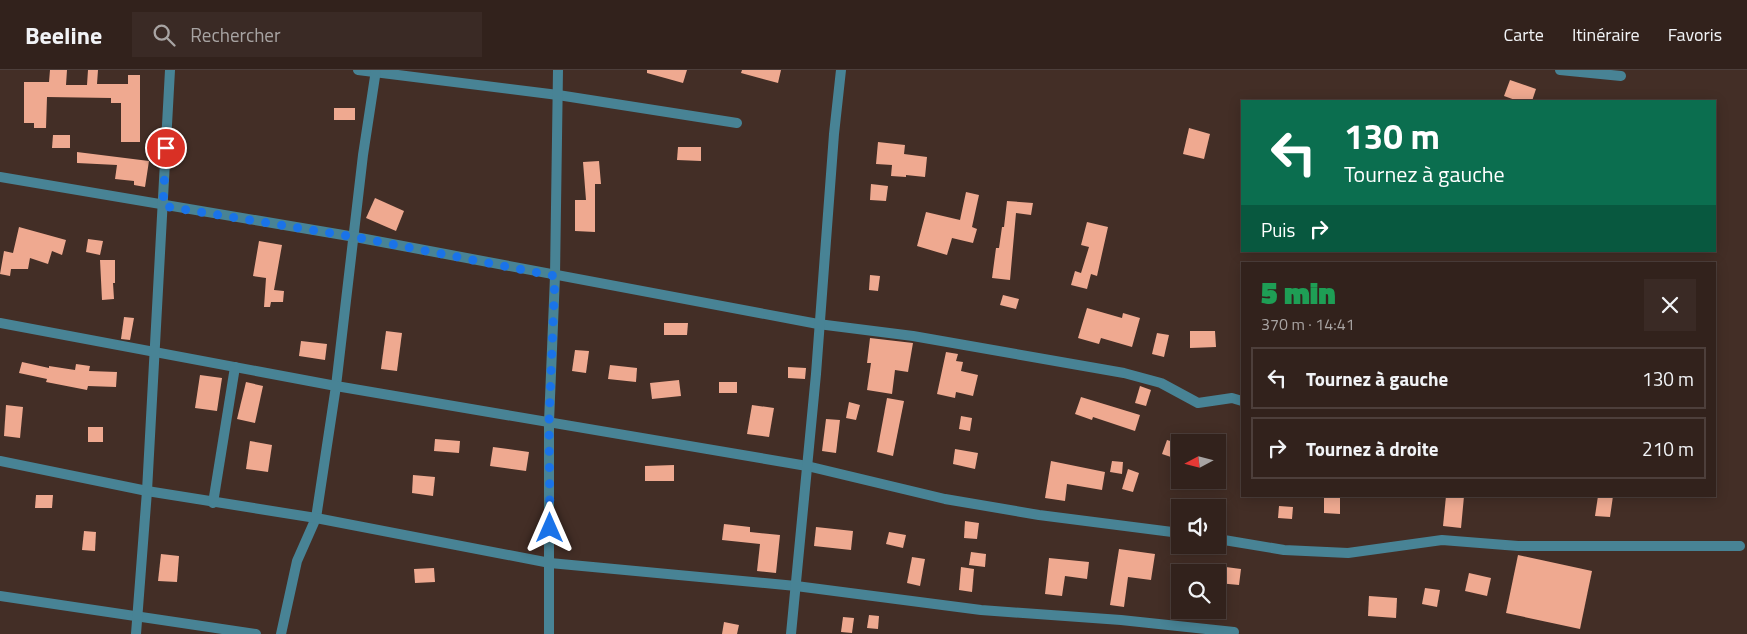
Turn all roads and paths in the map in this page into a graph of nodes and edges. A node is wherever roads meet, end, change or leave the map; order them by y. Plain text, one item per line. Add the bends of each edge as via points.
1 (170, 70) edge
2 (358, 70) edge
3 (558, 70) edge
4 (841, 70) edge
5 (1560, 70) edge
6 (376, 72) edge
7 (1621, 76) dead end
8 (558, 95) junction
9 (737, 123) dead end
10 (0, 177) edge
11 (163, 206) junction
12 (355, 237) junction
13 (555, 276) junction
14 (0, 323) edge
15 (818, 324) junction
16 (153, 353) junction
17 (235, 367) junction
18 (336, 386) junction
19 (1241, 400) edge
20 (549, 422) junction
21 (0, 461) edge
22 (806, 466) junction
23 (147, 491) junction
24 (212, 503) junction
25 (316, 518) junction
26 (1171, 533) edge
27 (1226, 541) edge
28 (1740, 546) dead end
29 (550, 563) junction
30 (796, 586) junction
31 (0, 596) edge
32 (138, 615) junction
33 (1234, 632) dead end
34 (136, 634) edge
35 (256, 634) edge
36 (281, 634) edge
37 (550, 634) edge
38 (791, 634) edge

1 - 11 street
2 - 6 street
3 - 8 street
4 - 15 street
5 - 7 street
6 - 8 street
6 - 12 street
8 - 9 street
8 - 13 street
10 - 11 street
11 - 12 street
11 - 16 street
12 - 13 street
12 - 18 street
13 - 15 street
13 - 20 street
14 - 16 street
15 - 19 street via 913,336 1124,373 1161,383 1198,403
15 - 22 street
16 - 17 street
16 - 23 street
17 - 18 street
17 - 24 street
18 - 20 street
18 - 25 street
20 - 22 street
20 - 29 street
21 - 23 street
22 - 26 street via 945,499
22 - 30 street
23 - 24 street
23 - 32 street
24 - 25 street
25 - 29 street
25 - 36 street via 297,560
27 - 28 street via 1284,550 1348,552 1442,540 1518,546
29 - 30 street
29 - 37 street
30 - 33 street via 981,610
30 - 38 street
31 - 32 street
32 - 34 street
32 - 35 street

